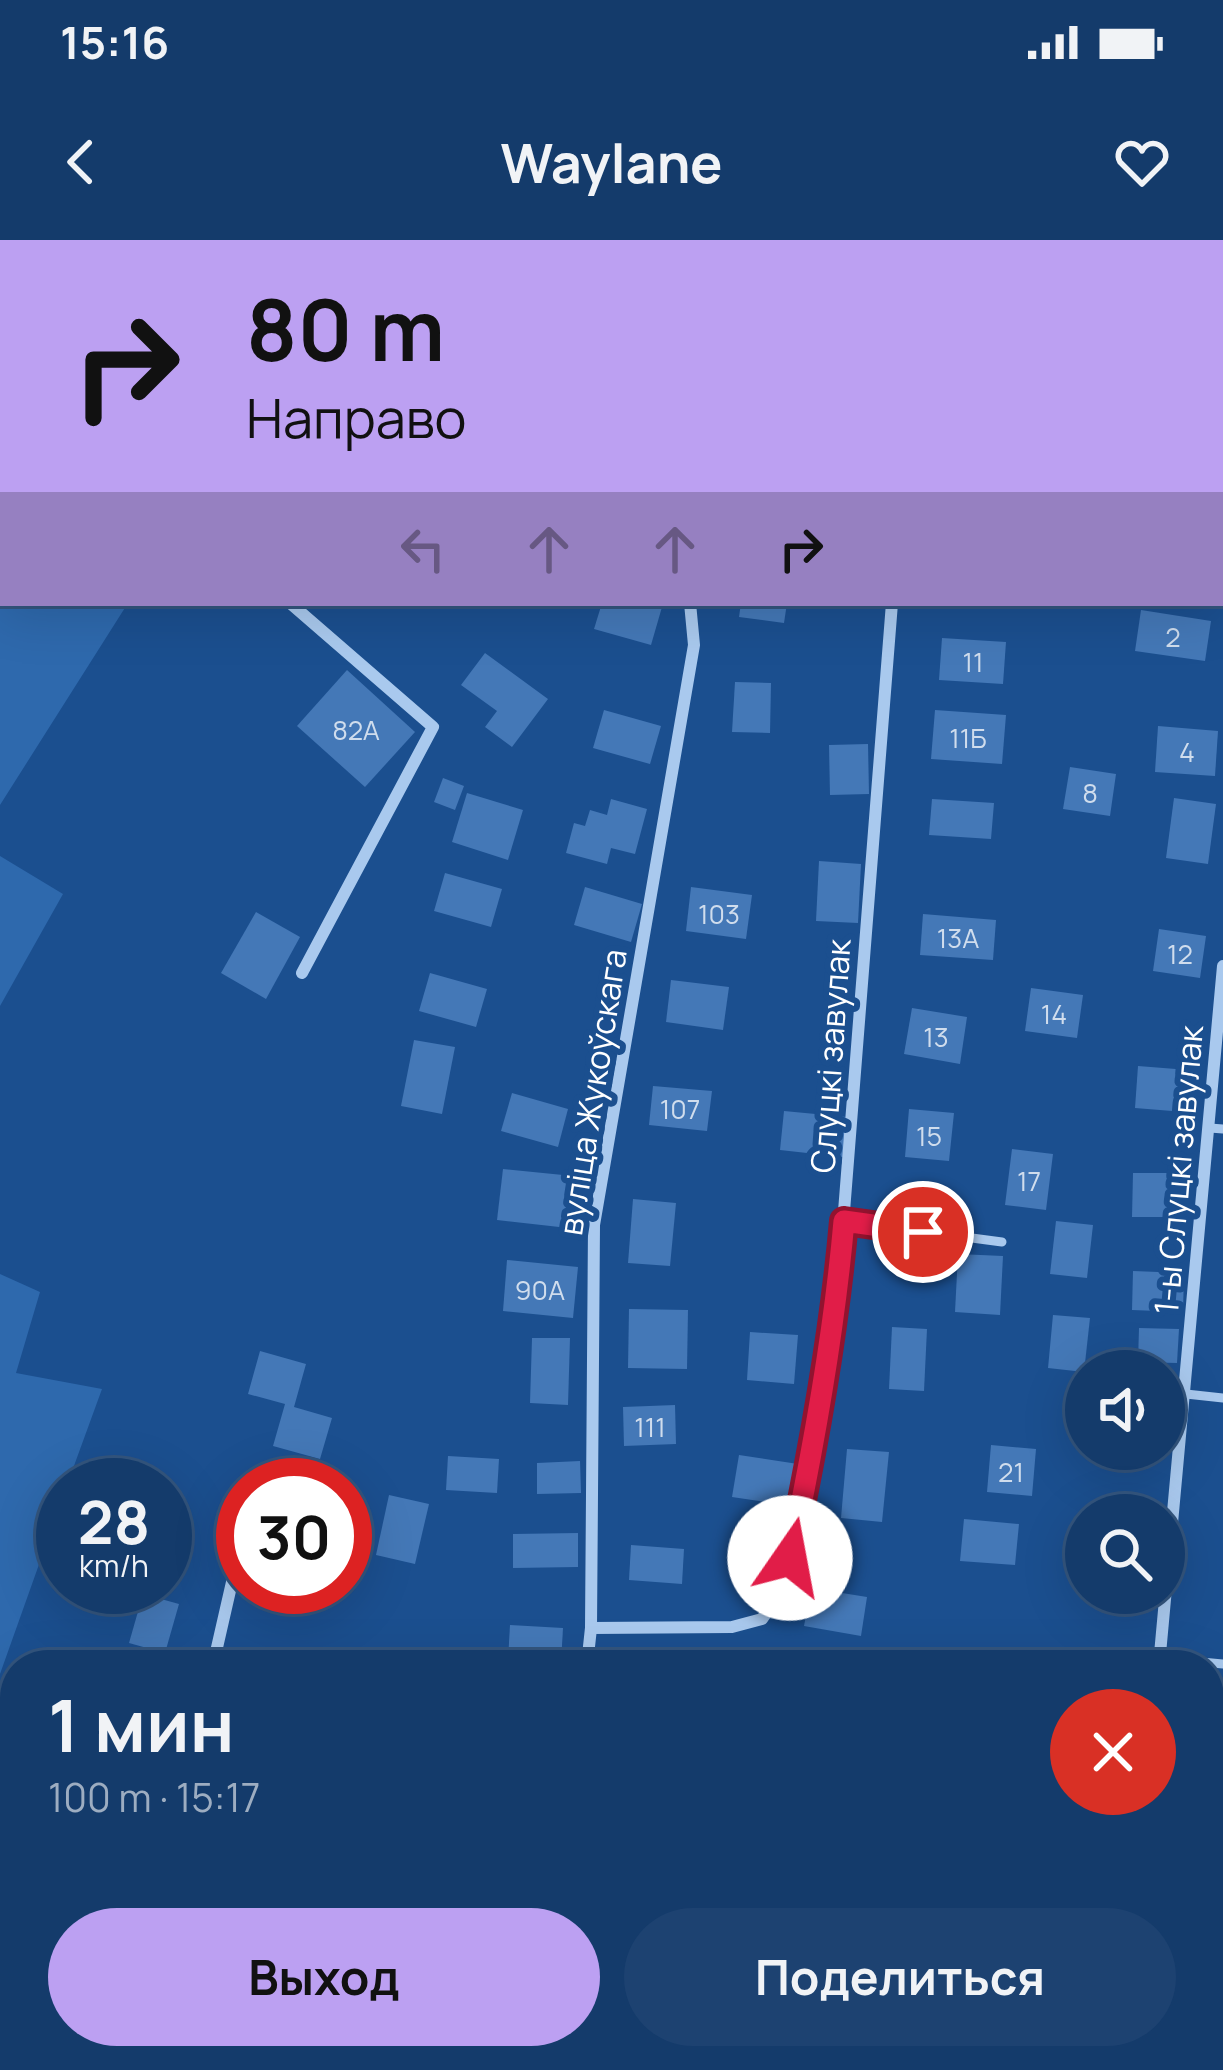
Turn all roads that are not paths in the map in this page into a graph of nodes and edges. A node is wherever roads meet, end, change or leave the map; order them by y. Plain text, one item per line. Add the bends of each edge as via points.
1 (293, 606) edge
2 (690, 606) edge
3 (892, 606) edge
4 (1223, 965) edge
5 (302, 973) dead end
6 (1217, 1128) edge
7 (844, 1221) junction
8 (1002, 1242) dead end
9 (1186, 1394) junction
10 (1223, 1398) edge
11 (225, 1614) edge
12 (591, 1628) junction
13 (216, 1650) edge
14 (588, 1650) edge
15 (1160, 1650) edge

1 - 5 street via 433,727
2 - 12 street, вуліца Жукоўскага via 694,645 594,1225
3 - 7 street, Слуцкі завулак
4 - 6 street, 1-ы Слуцкі завулак
6 - 9 street, 1-ы Слуцкі завулак
7 - 8 lane
7 - 12 street, Слуцкі завулак via 817,1435 775,1600 762,1619 732,1627
9 - 10 lane
9 - 15 street, 1-ы Слуцкі завулак
11 - 13 street
12 - 14 street, вуліца Жукоўскага

